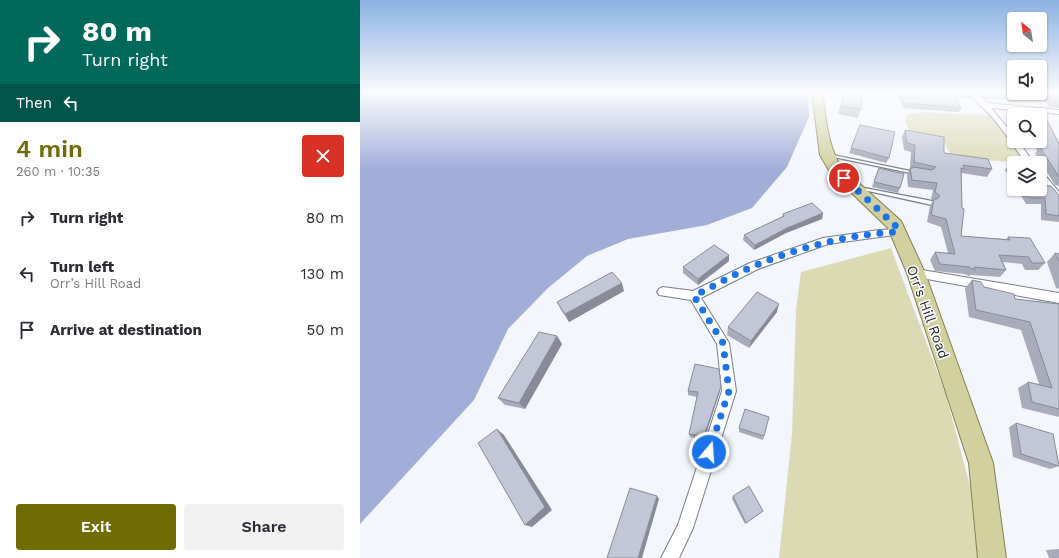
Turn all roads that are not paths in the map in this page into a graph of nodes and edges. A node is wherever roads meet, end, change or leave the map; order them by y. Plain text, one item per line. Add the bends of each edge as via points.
1 (820, 118) edge
2 (997, 118) edge
3 (827, 155) junction
4 (1025, 156) edge
5 (922, 174) edge
6 (1047, 183) edge
7 (853, 187) junction
8 (1059, 198) edge
9 (932, 203) edge
10 (898, 232) junction
11 (916, 273) junction
12 (663, 292) dead end
13 (694, 296) junction
14 (1059, 298) edge
15 (670, 558) edge
16 (992, 558) edge

1 - 3 main road, Orr’s Hill Road
2 - 4 street
3 - 5 lane
3 - 7 main road, Orr’s Hill Road via 835,169
6 - 8 street
7 - 9 lane
7 - 10 main road, Orr’s Hill Road via 895,225
10 - 11 main road, Orr’s Hill Road
10 - 13 street via 827,241 754,266
11 - 14 street
11 - 16 main road, Orr’s Hill Road via 981,463
12 - 13 street
13 - 15 street via 723,343 729,391 685,528

